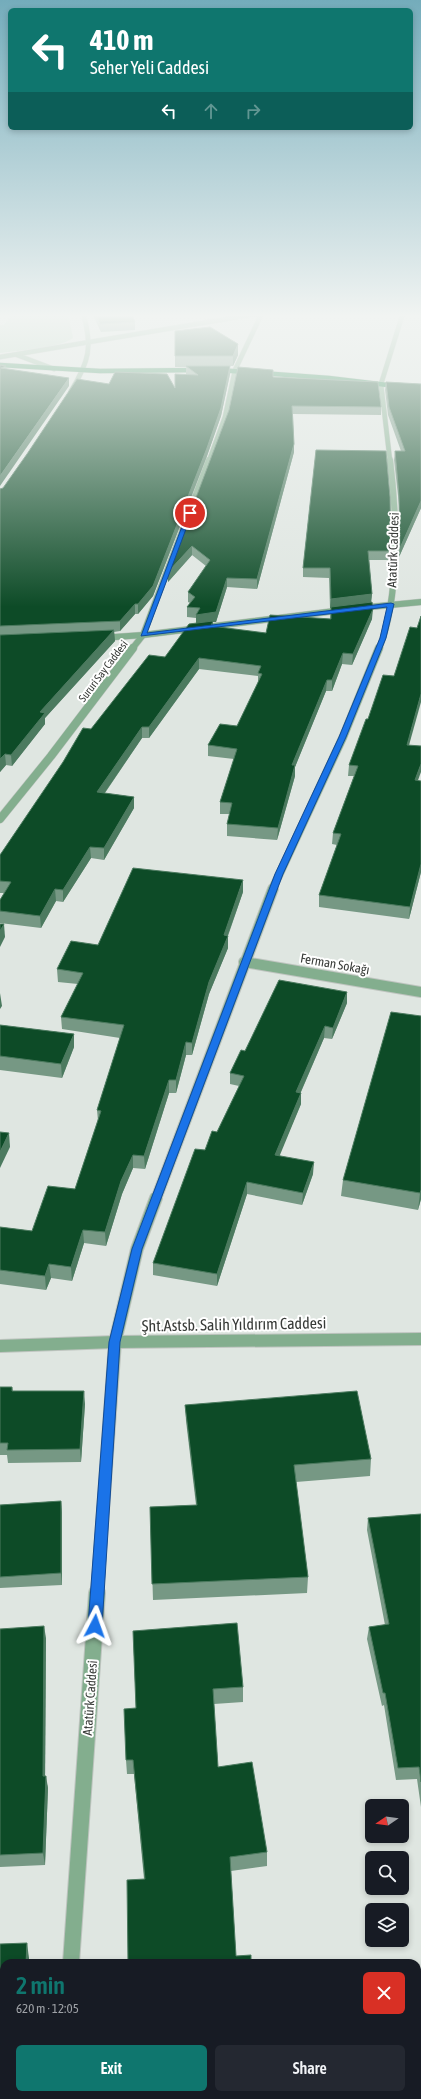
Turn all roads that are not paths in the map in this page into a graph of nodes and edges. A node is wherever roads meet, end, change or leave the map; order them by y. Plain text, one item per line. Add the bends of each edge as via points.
1 (226, 411) edge
2 (385, 411) edge
3 (421, 602) edge
4 (391, 604) junction
5 (143, 635) junction
6 (92, 638) edge
7 (0, 819) edge
8 (244, 962) junction
9 (421, 992) edge
10 (421, 1339) edge
11 (115, 1342) junction
12 (0, 1346) edge
13 (71, 1959) edge

1 - 5 street, Sururi Say Caddesi
2 - 4 street, Atatürk Caddesi via 393,483 395,535
3 - 4 street
4 - 5 street
4 - 8 street, Atatürk Caddesi via 383,638 342,737 279,874
5 - 6 street
5 - 7 street, Sururi Say Caddesi
8 - 9 street, Ferman Sokağı
8 - 11 street, Atatürk Caddesi via 137,1249
10 - 11 street, Şht.Astsb. Salih Yıldırım Caddesi
11 - 12 street, Şht.Astsb. Salih Yıldırım Caddesi
11 - 13 street, Atatürk Caddesi

